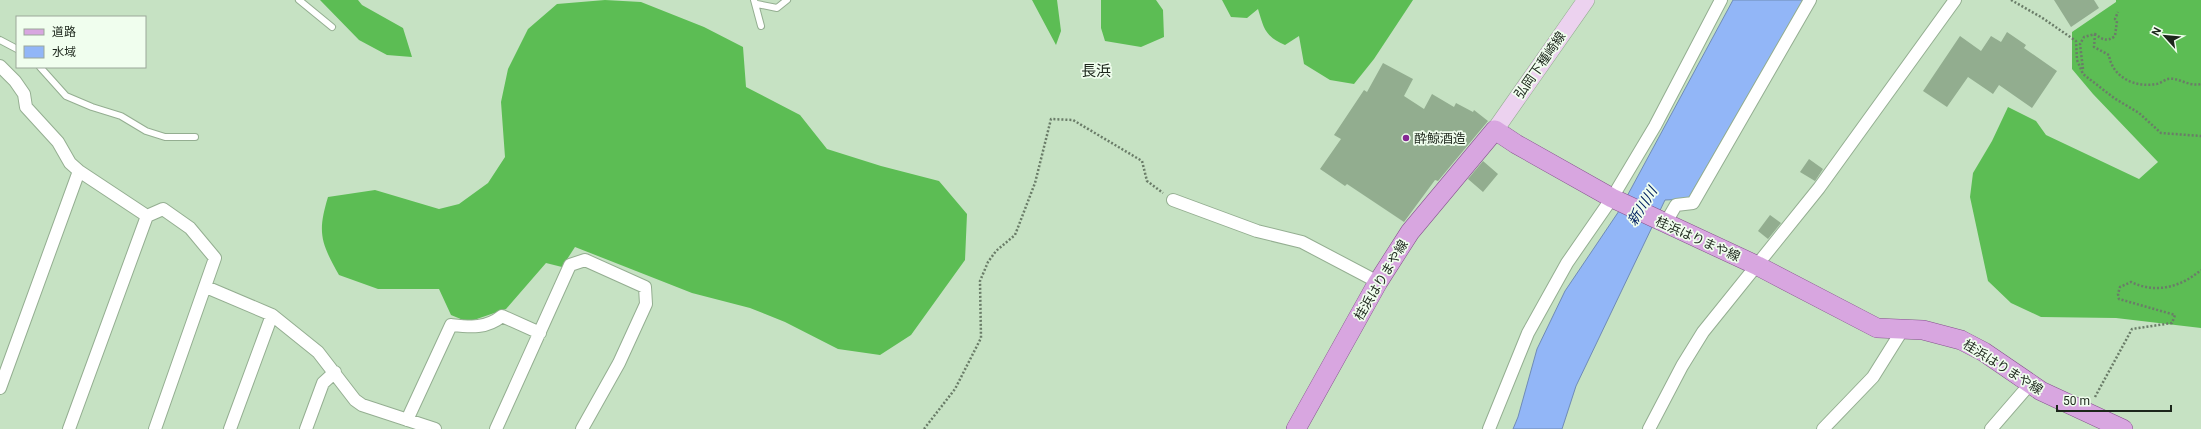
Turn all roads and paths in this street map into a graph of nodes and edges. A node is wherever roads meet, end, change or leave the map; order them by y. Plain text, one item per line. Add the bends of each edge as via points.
1 (300, 0) edge
2 (788, 0) edge
3 (1586, 0) edge
4 (1721, 0) edge
5 (1810, 0) edge
6 (1955, 0) edge
7 (2011, 0) edge
8 (756, 2) edge
9 (2118, 12) dead end
10 (761, 26) dead end
11 (332, 27) dead end
12 (2094, 34) junction
13 (0, 40) edge
14 (16, 48) edge
15 (0, 66) edge
16 (41, 68) edge
17 (2083, 74) junction
18 (2201, 84) edge
19 (1495, 130) junction
20 (2201, 136) edge
21 (195, 137) dead end
22 (79, 171) junction
23 (1173, 200) joint
24 (1615, 200) junction
25 (147, 216) junction
26 (1661, 222) junction
27 (1758, 266) junction
28 (2201, 270) edge
29 (1378, 282) junction
30 (206, 287) junction
31 (272, 315) junction
32 (1903, 329) junction
33 (540, 333) junction
34 (335, 372) junction
35 (2030, 384) junction
36 (0, 388) edge
37 (2087, 414) junction
38 (407, 420) junction
39 (69, 429) edge
40 (155, 429) edge
41 (230, 429) edge
42 (306, 429) edge
43 (434, 429) edge
44 (496, 429) edge
45 (582, 429) edge
46 (924, 429) edge
47 (1296, 429) edge
48 (1489, 429) edge
49 (1649, 429) edge
50 (1823, 429) edge
51 (1991, 429) edge
52 (2123, 429) edge

1 - 11 lane
2 - 8 lane via 776,8
3 - 19 main road, 弘岡下種崎線
4 - 24 street
5 - 26 street via 1693,203 1676,205
6 - 27 street via 1819,188
7 - 17 path via 2076,41 2077,60
8 - 10 lane
9 - 12 path via 2115,19 2115,36 2105,41
12 - 17 path via 2084,37 2080,44
12 - 18 path via 2094,47 2109,55 2114,70 2122,78 2144,84 2157,84 2167,79 2186,84
13 - 14 lane
15 - 22 street via 24,94 26,107 58,142 70,163
16 - 21 lane via 66,96 121,116 146,131 165,137
17 - 20 path via 2139,113 2161,133
19 - 24 main road, 桂浜はりまや線
19 - 29 main road, 桂浜はりまや線 via 1410,232
22 - 25 street
22 - 36 street
23 - 29 street via 1257,231 1302,242
23 - 46 path via 1147,181 1142,161 1073,120 1051,119 1035,183 1015,235 996,251 980,281 981,338 955,390
24 - 26 main road, 桂浜はりまや線
24 - 48 street via 1567,263 1528,334
25 - 30 street via 163,209 190,228 215,258
25 - 39 street
26 - 27 main road, 桂浜はりまや線
27 - 32 main road, 桂浜はりまや線 via 1877,328
27 - 49 street via 1704,332 1682,366
28 - 37 path via 2191,278 2163,290 2131,282 2120,287 2119,299 2175,315 2172,323 2132,329
29 - 47 main road, 桂浜はりまや線
30 - 31 street
30 - 40 street
31 - 34 street via 318,352
31 - 41 street
32 - 35 main road, 桂浜はりまや線 via 1923,330 1961,340 1984,352
32 - 50 street via 1873,377
33 - 38 street via 502,316 494,323 475,328 451,326
33 - 44 street
33 - 45 street via 570,264 585,260 645,287 646,304 619,363
34 - 38 street via 355,400 362,405
34 - 42 street via 323,383
35 - 37 main road, 桂浜はりまや線
35 - 51 street
37 - 52 main road, 桂浜はりまや線
38 - 43 street

